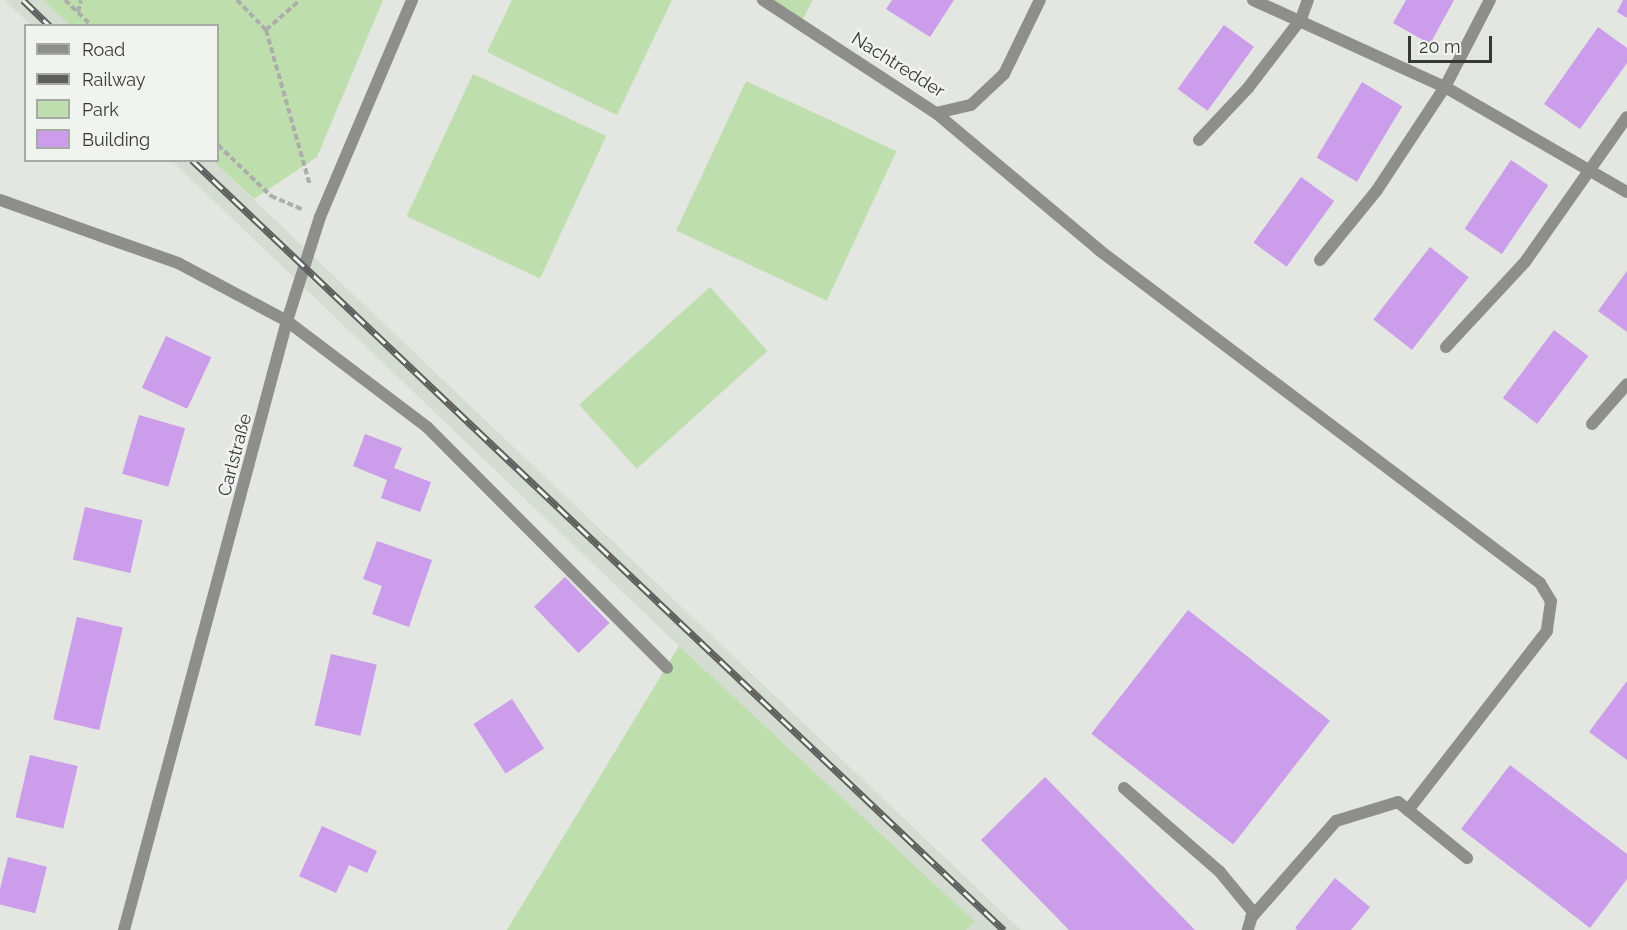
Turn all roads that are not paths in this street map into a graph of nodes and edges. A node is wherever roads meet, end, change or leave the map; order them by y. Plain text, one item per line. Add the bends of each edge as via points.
1 (412, 0) edge
2 (764, 0) edge
3 (1040, 0) edge
4 (1253, 0) edge
5 (1308, 0) edge
6 (1490, 0) edge
7 (1301, 19) junction
8 (1445, 87) junction
9 (936, 113) junction
10 (1627, 117) edge
11 (1199, 140) dead end
12 (1592, 170) junction
13 (1627, 192) edge
14 (0, 200) edge
15 (1320, 260) dead end
16 (287, 321) junction
17 (1446, 347) dead end
18 (1627, 384) edge
19 (1592, 424) dead end
20 (667, 668) dead end
21 (1124, 788) dead end
22 (1408, 810) junction
23 (1467, 858) dead end
24 (1250, 924) edge
25 (124, 930) edge

1 - 16 street, Carlstraße via 320,217
2 - 9 street, Nachtredder
3 - 9 street, Nachtredder via 1004,74 971,105
4 - 7 street
5 - 7 street
6 - 8 street
7 - 8 street
7 - 11 street via 1248,88
8 - 12 street
8 - 15 street via 1377,190
9 - 22 street via 1099,250 1540,583 1551,601 1547,631
10 - 12 street
12 - 13 street
12 - 17 street via 1525,262
14 - 16 street via 178,263
16 - 20 street via 427,427
16 - 25 street, Carlstraße
18 - 19 street
21 - 24 street via 1220,872 1253,912
22 - 23 street
22 - 24 street via 1398,802 1336,821

